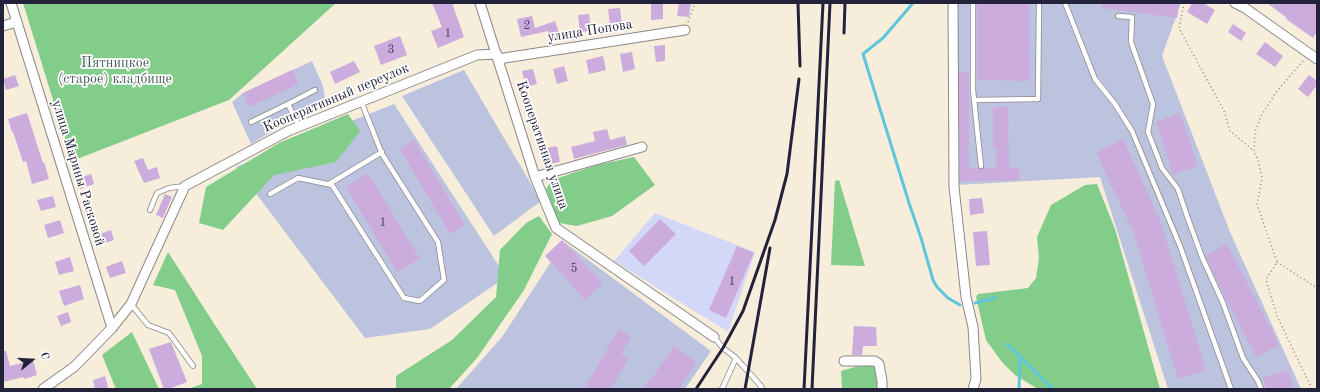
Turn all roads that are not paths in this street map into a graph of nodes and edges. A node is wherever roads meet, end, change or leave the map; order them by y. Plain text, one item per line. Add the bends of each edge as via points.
1 (11, 3) edge
2 (480, 3) edge
3 (953, 3) edge
4 (973, 3) edge
5 (1039, 3) edge
6 (1065, 3) edge
7 (1235, 3) edge
8 (1118, 16) dead end
9 (16, 22) junction
10 (3, 26) edge
11 (685, 30) road end
12 (1313, 56) edge
13 (497, 57) junction
14 (315, 90) dead end
15 (974, 100) junction
16 (361, 101) junction
17 (288, 104) junction
18 (251, 122) dead end
19 (299, 126) junction
20 (642, 147) dead end
21 (382, 152) junction
22 (981, 166) dead end
23 (535, 177) junction
24 (329, 184) junction
25 (185, 186) junction
26 (270, 194) dead end
27 (150, 210) dead end
28 (132, 304) junction
29 (112, 328) junction
30 (714, 337) joint
31 (736, 358) junction
32 (844, 361) dead end
33 (193, 366) dead end
34 (43, 389) edge
35 (722, 389) edge
36 (762, 389) edge
37 (882, 389) edge
38 (973, 389) edge
39 (1230, 389) edge
40 (1261, 389) edge

1 - 9 street, улица Марины Расковой
2 - 13 street, Кооперативная улица
3 - 38 street via 954,187 966,297 973,327 976,379
4 - 15 lane
5 - 15 lane via 1038,99
6 - 39 lane via 1095,78 1132,131 1180,246
7 - 12 street
8 - 40 lane via 1132,17 1131,42 1153,104 1148,132 1162,168 1178,189 1202,257 1223,302 1243,358
9 - 10 street
9 - 29 street, улица Марины Расковой
11 - 13 street, улица Попова
13 - 16 street, Кооперативный переулок via 477,55
13 - 23 street, Кооперативная улица
14 - 17 lane
15 - 22 lane
16 - 19 street, Кооперативный переулок
16 - 21 lane
17 - 18 lane
17 - 19 lane
19 - 25 street, Кооперативный переулок
20 - 23 street
21 - 24 lane
21 - 24 lane via 438,242 444,280 420,301 404,298
23 - 30 street, Кооперативная улица via 556,228
24 - 26 lane via 298,178
25 - 27 lane via 157,193
25 - 28 street
28 - 29 street
28 - 33 lane via 148,325 169,333
29 - 34 street via 74,367
30 - 31 lane
31 - 35 lane
31 - 36 lane
32 - 37 street via 874,361 879,364

